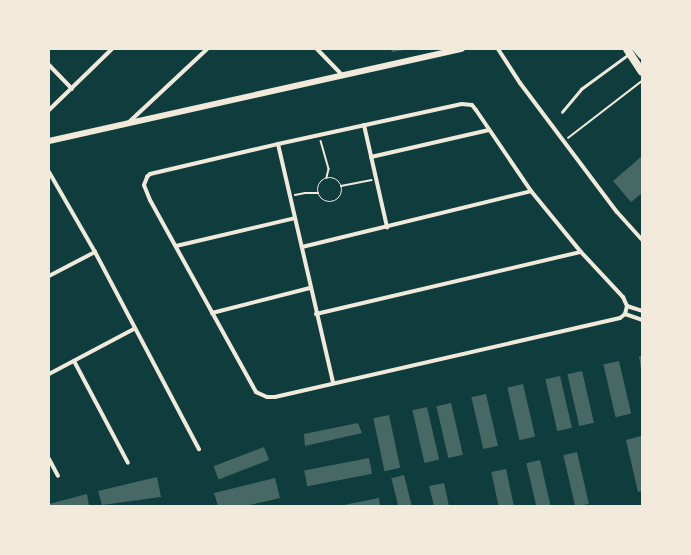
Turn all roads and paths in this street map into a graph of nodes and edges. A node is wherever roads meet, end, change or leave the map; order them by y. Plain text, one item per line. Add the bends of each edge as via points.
1 (112, 49) edge
2 (207, 49) edge
3 (316, 49) edge
4 (462, 49) edge
5 (498, 49) edge
6 (637, 49) edge
7 (628, 51) edge
8 (642, 56) edge
9 (49, 65) edge
10 (642, 72) edge
11 (344, 77) junction
12 (642, 81) edge
13 (72, 89) junction
14 (49, 110) edge
15 (562, 112) dead end
16 (126, 125) junction
17 (364, 125) junction
18 (489, 130) junction
19 (320, 135) junction
20 (49, 141) edge
21 (564, 141) junction
22 (278, 144) junction
23 (371, 157) junction
24 (49, 172) edge
25 (376, 178) junction
26 (327, 179) junction
27 (341, 186) junction
28 (531, 191) junction
29 (318, 193) junction
30 (290, 196) junction
31 (295, 218) junction
32 (387, 227) junction
33 (642, 240) edge
34 (176, 246) junction
35 (302, 246) junction
36 (95, 252) junction
37 (581, 252) junction
38 (49, 276) edge
39 (310, 288) junction
40 (627, 306) junction
41 (642, 311) edge
42 (212, 313) junction
43 (316, 314) junction
44 (625, 314) junction
45 (642, 320) edge
46 (134, 329) junction
47 (74, 361) junction
48 (49, 374) edge
49 (333, 382) junction
50 (199, 449) dead end
51 (49, 459) edge
52 (128, 463) dead end
53 (58, 476) dead end

1 - 13 street
2 - 16 street
3 - 11 street
4 - 11 street
5 - 21 street
6 - 8 main road
7 - 10 main road
7 - 15 lane via 581,89
9 - 13 street
11 - 16 street
12 - 21 path
13 - 14 street
16 - 20 street
17 - 18 street via 467,104 472,105
17 - 19 street
17 - 23 street
18 - 23 street
18 - 28 street
19 - 22 street
19 - 26 path via 329,169
21 - 33 street via 617,212
22 - 30 street
22 - 34 street via 146,177 144,185 150,200
23 - 25 street
24 - 36 street
25 - 27 path
25 - 32 street
26 - 27 path via 335,179
26 - 29 path via 322,180
27 - 29 path via 340,197 333,202 323,200
28 - 32 street
28 - 37 street
29 - 30 path
30 - 31 street
31 - 34 street
31 - 35 street
32 - 35 street
34 - 42 street
35 - 39 street
36 - 38 street
36 - 46 street
37 - 40 street via 623,297
37 - 43 street
39 - 42 street
39 - 43 street
40 - 41 street
40 - 44 street
42 - 49 street via 256,392 267,397 275,397
43 - 49 street
44 - 45 street
44 - 49 street via 620,318
46 - 47 street
46 - 50 street
47 - 48 street
47 - 52 street
51 - 53 street

